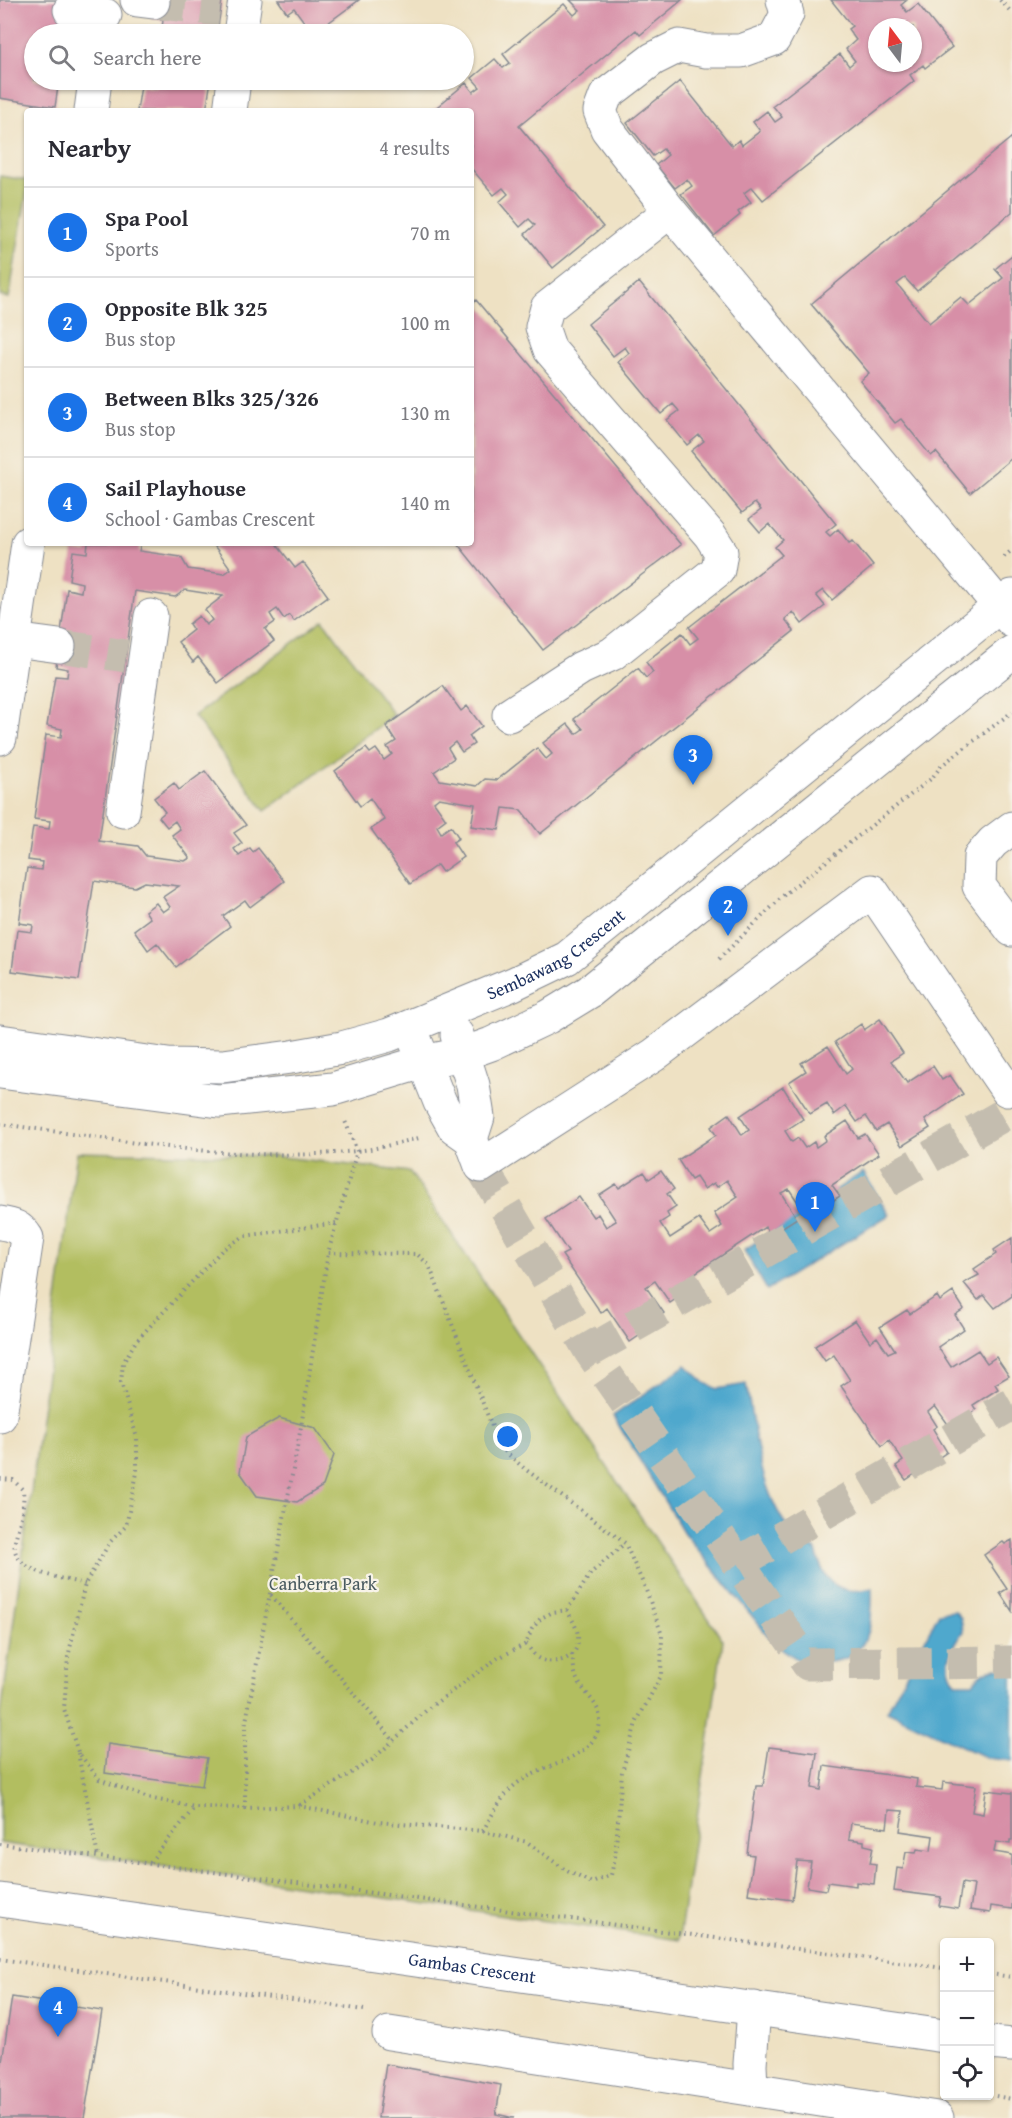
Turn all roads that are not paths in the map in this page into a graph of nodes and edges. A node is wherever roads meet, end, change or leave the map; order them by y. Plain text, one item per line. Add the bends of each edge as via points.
1 (783, 0) edge
2 (70, 10) dead end
3 (104, 16) edge
4 (94, 90) edge
5 (233, 90) edge
6 (91, 108) edge
7 (230, 108) edge
8 (670, 211) junction
9 (28, 546) edge
10 (1008, 608) edge
11 (151, 616) dead end
12 (14, 640) junction
13 (59, 646) tunnel mouth
14 (1012, 652) edge
15 (509, 714) dead end
16 (0, 738) edge
17 (123, 811) dead end
18 (1012, 828) edge
19 (1012, 930) edge
20 (450, 1010) junction
21 (411, 1026) junction
22 (0, 1041) edge
23 (463, 1054) junction
24 (423, 1062) junction
25 (0, 1072) edge
26 (1007, 1090) dead end
27 (471, 1139) junction
28 (0, 1223) edge
29 (0, 1416) edge
30 (0, 1899) edge
31 (754, 2008) junction
32 (389, 2032) dead end
33 (940, 2035) edge
34 (751, 2088) junction
35 (937, 2118) edge

1 - 8 street via 786,14 774,39 741,51 679,46 653,59 606,95 600,111 607,129
2 - 3 street
4 - 6 street
5 - 7 street
8 - 10 street via 976,579
8 - 15 street via 547,308 540,357 710,535 721,552 718,570 612,654 581,668
9 - 12 street
10 - 20 street, Sembawang Crescent via 567,958
11 - 17 street via 136,657
12 - 13 street
12 - 16 street
14 - 23 street via 589,992 548,1017
18 - 19 street via 980,857 980,886
20 - 21 street, Sembawang Crescent
20 - 23 street
21 - 22 street, Sembawang Crescent via 342,1048 224,1066 168,1065
21 - 24 street
23 - 24 street
23 - 27 street via 478,1117
24 - 25 street via 333,1089 219,1101
24 - 27 street via 454,1127
26 - 27 street via 872,891 654,1055 481,1166
28 - 29 street via 15,1226 27,1238
30 - 31 street, Gambas Crescent
31 - 33 street, Gambas Crescent
31 - 34 street
32 - 34 street
34 - 35 street

